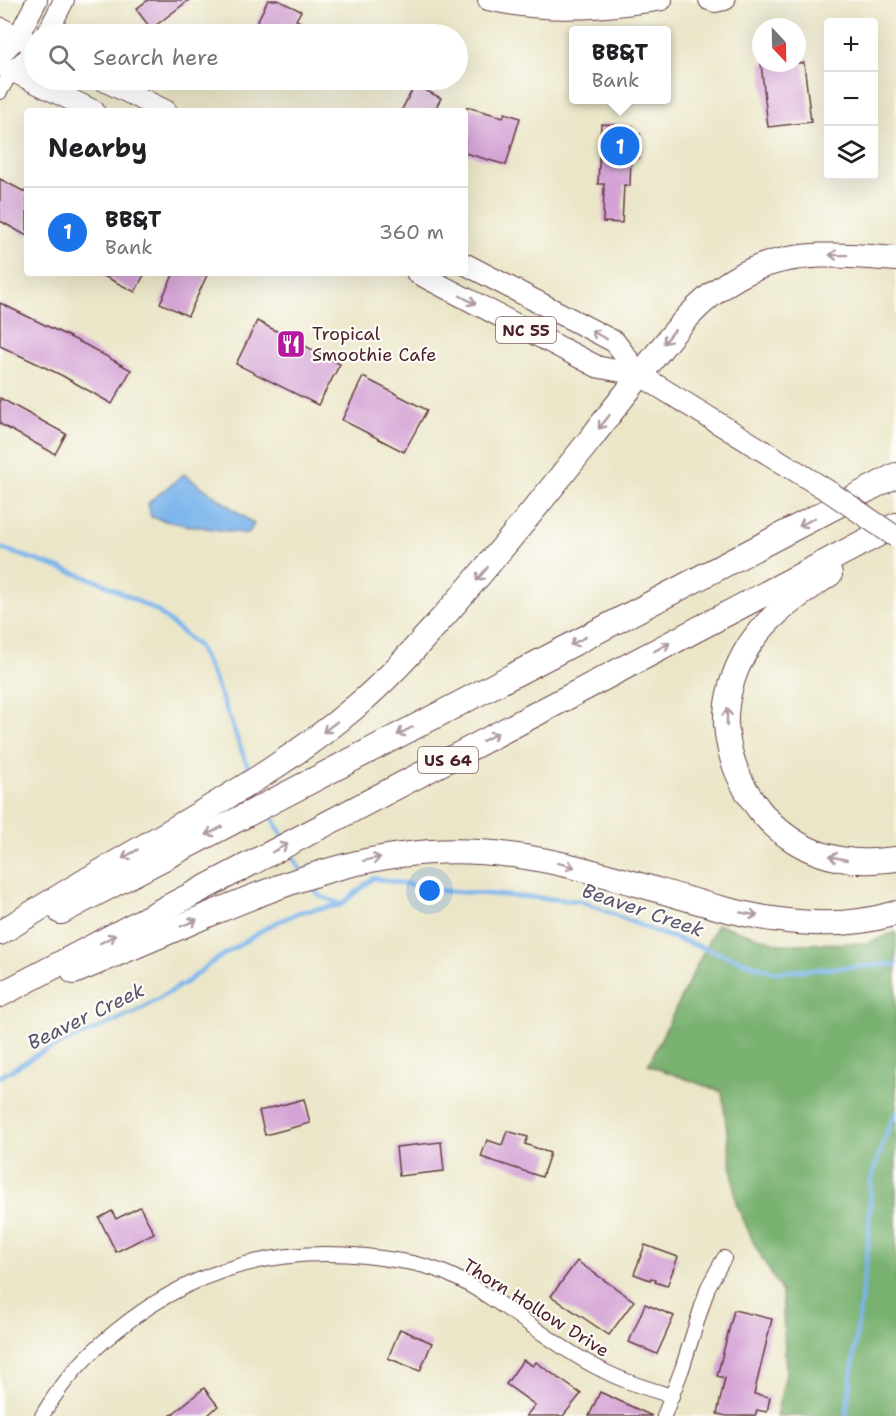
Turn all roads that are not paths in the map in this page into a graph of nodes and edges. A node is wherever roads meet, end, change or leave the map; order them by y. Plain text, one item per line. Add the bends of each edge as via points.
1 (37, 0) edge
2 (64, 0) edge
3 (488, 0) edge
4 (662, 0) edge
5 (709, 0) edge
6 (725, 0) edge
7 (24, 24) edge
8 (52, 24) edge
9 (18, 36) edge
10 (24, 56) edge
11 (4, 63) edge
12 (24, 74) edge
13 (55, 90) edge
14 (123, 90) edge
15 (0, 92) edge
16 (88, 108) edge
17 (160, 108) edge
18 (896, 259) edge
19 (468, 266) edge
20 (423, 276) edge
21 (640, 375) junction
22 (896, 475) edge
23 (896, 526) edge
24 (896, 537) edge
25 (896, 859) edge
26 (896, 913) edge
27 (0, 933) edge
28 (0, 944) edge
29 (0, 995) edge
30 (0, 1004) edge
31 (724, 1258) dead end
32 (672, 1396) junction
33 (42, 1416) edge
34 (663, 1416) edge

1 - 7 street
2 - 8 street
3 - 4 street via 560,10
5 - 6 street
9 - 11 street
10 - 11 street
11 - 12 main road
11 - 15 street
13 - 16 main road
14 - 17 main road
18 -> 21 highway via 820,255 787,259 752,270 698,307 668,337
21 -> 19 main road, NC 55 via 615,342
20 -> 21 main road, NC 55 via 598,368
21 - 24 main road, NC 55, bridge
21 -> 27 highway via 475,582 356,707 299,751 233,794
22 -> 28 highway, US 64
25 -> 23 highway via 841,859 814,851 786,836 767,819 741,783 726,723 733,679 745,652 765,624
29 -> 23 highway, US 64
30 -> 26 highway via 269,889 323,870 389,856 430,852 527,856 734,912 810,924
31 - 32 street via 708,1287
32 - 33 street, Thorn Hollow Drive via 605,1372 453,1276 407,1261 313,1254 280,1256 226,1269 157,1300 82,1361
32 - 34 street

